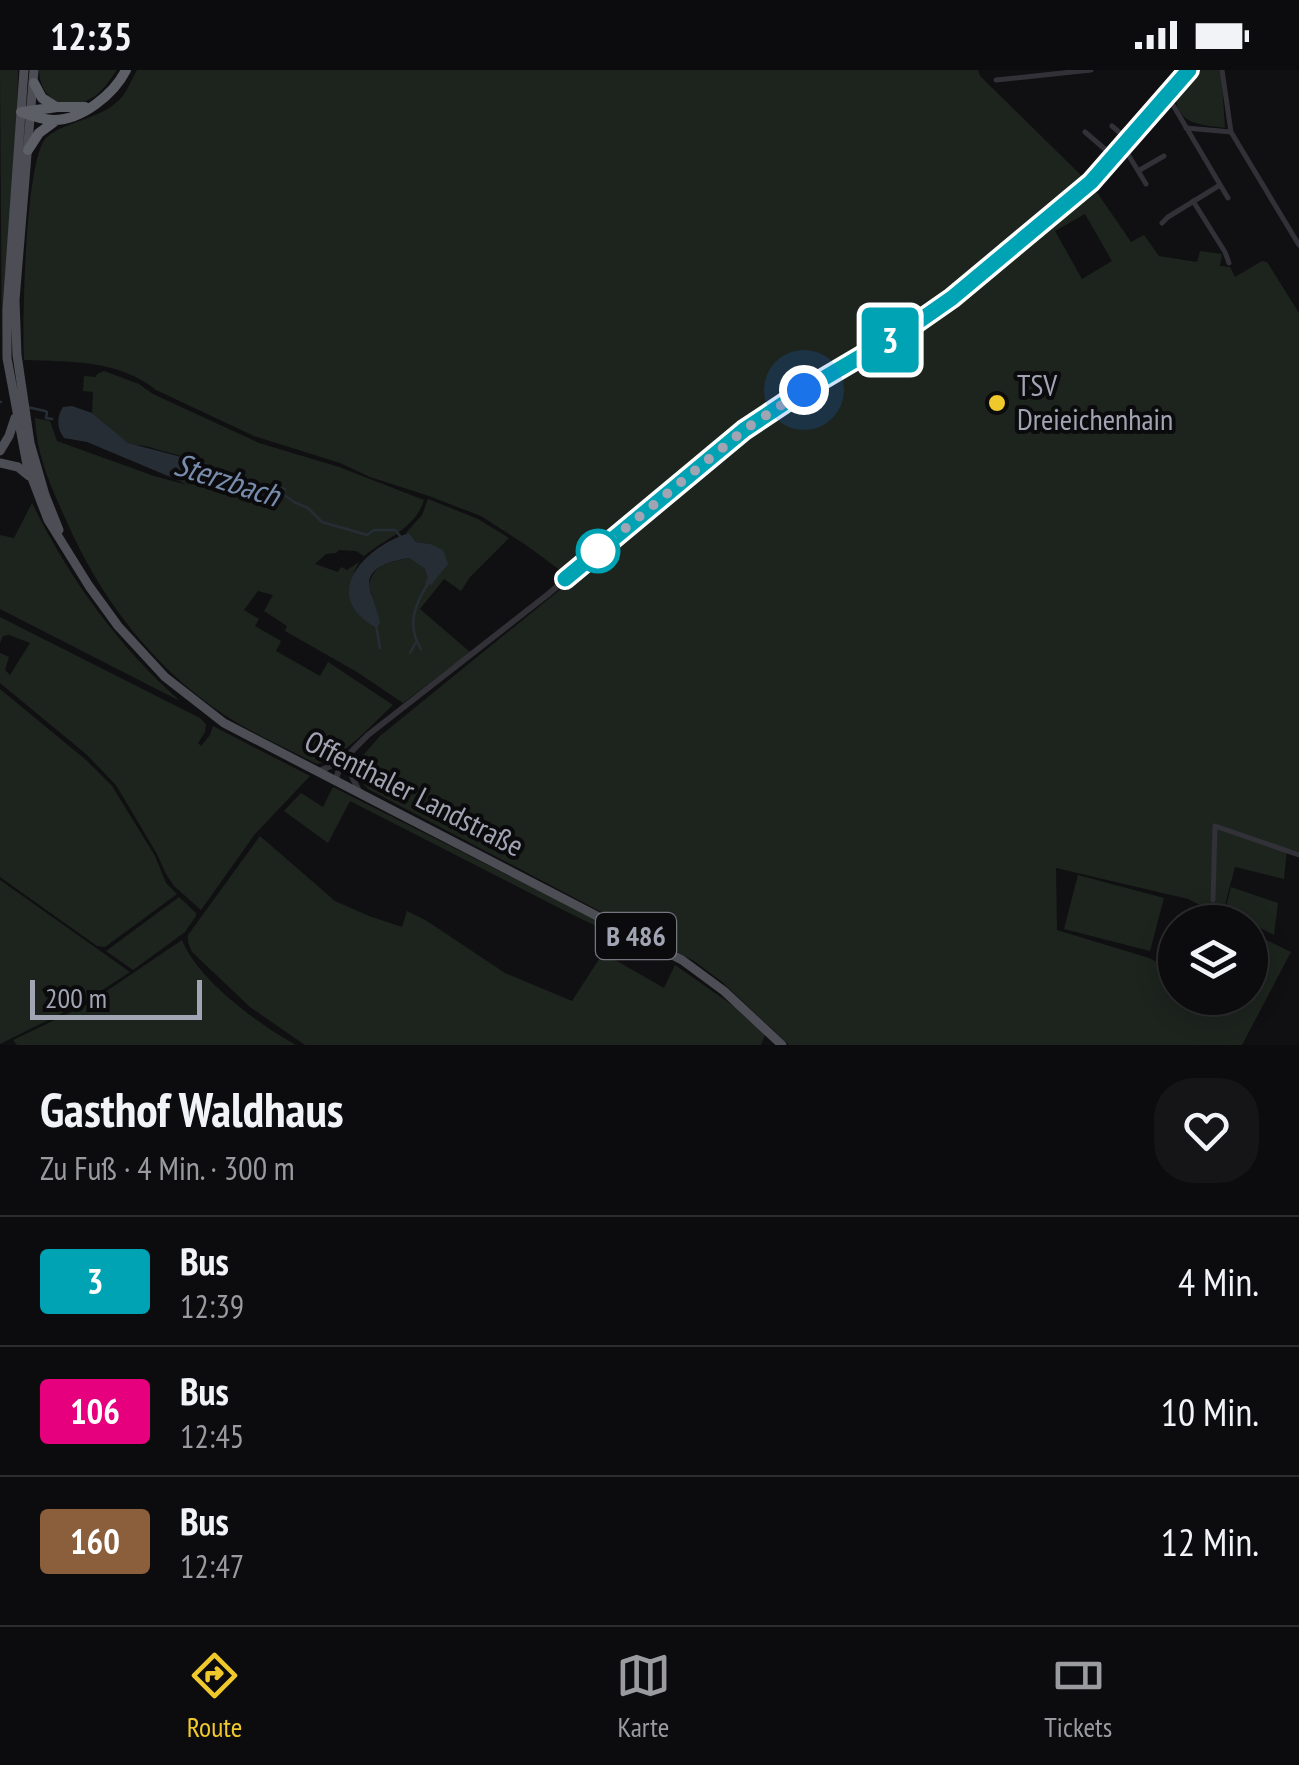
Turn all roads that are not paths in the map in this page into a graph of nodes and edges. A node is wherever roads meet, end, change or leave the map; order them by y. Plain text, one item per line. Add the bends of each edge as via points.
1 (24, 70) edge
2 (34, 70) edge
3 (126, 70) edge
4 (1090, 70) edge
5 (1189, 70) edge
6 (1222, 70) edge
7 (1060, 72) edge
8 (996, 80) dead end
9 (34, 83) junction
10 (1167, 95) junction
11 (92, 106) junction
12 (57, 108) junction
13 (28, 113) junction
14 (57, 120) junction
15 (1112, 126) dead end
16 (1186, 128) junction
17 (1085, 132) dead end
18 (1231, 132) junction
19 (1126, 143) junction
20 (28, 150) junction
21 (1164, 156) dead end
22 (1114, 157) junction
23 (1138, 171) junction
24 (1146, 184) dead end
25 (1220, 185) junction
26 (1228, 198) dead end
27 (1193, 202) junction
28 (1162, 223) dead end
29 (1299, 245) edge
30 (1229, 263) dead end
31 (12, 357) junction
32 (13, 372) junction
33 (16, 416) junction
34 (26, 444) junction
35 (0, 457) edge
36 (30, 478) junction
37 (63, 542) junction
38 (351, 754) junction
39 (318, 772) junction
40 (336, 781) junction
41 (360, 793) junction
42 (1299, 854) edge
43 (1214, 900) dead end
44 (782, 1045) edge

1 - 13 main road, B 486
2 - 9 main road, B 486
3 - 11 highway
4 - 7 street
5 - 10 street
6 - 18 street
7 - 8 street
9 - 12 highway
9 - 13 main road, B 486
10 - 16 street
10 - 19 street
11 - 12 highway
11 - 14 highway
12 - 13 highway
13 - 14 highway
13 - 20 main road, Offenthaler Landstraße / B 486
13 - 31 main road, Offenthaler Landstraße / B 486 via 7,310
14 - 20 highway
15 - 19 street
16 - 18 street
16 - 25 street
17 - 22 street
18 - 29 street
19 - 22 street
19 - 23 street
20 - 31 main road, Offenthaler Landstraße / B 486
21 - 23 street
22 - 38 street via 952,298 744,430
23 - 24 street
25 - 26 street
25 - 27 street
27 - 28 street
27 - 30 street
31 - 32 main road, Offenthaler Landstraße / B 486
32 - 33 main road, Offenthaler Landstraße / B 486
32 - 34 main road, Offenthaler Landstraße / B 486
33 - 34 main road, Offenthaler Landstraße / B 486
33 - 35 main road
34 - 35 main road
34 - 36 main road, Offenthaler Landstraße / B 486
34 - 37 main road, Offenthaler Landstraße / B 486
35 - 36 main road
36 - 37 main road, Offenthaler Landstraße / B 486
37 - 39 main road, Offenthaler Landstraße / B 486 via 110,616 165,677 224,723
38 - 39 street
38 - 40 street
38 - 41 street via 350,772
39 - 40 main road, Offenthaler Landstraße / B 486
40 - 41 main road, Offenthaler Landstraße / B 486
41 - 44 main road, Offenthaler Landstraße / B 486 via 682,960
42 - 43 street via 1215,826

